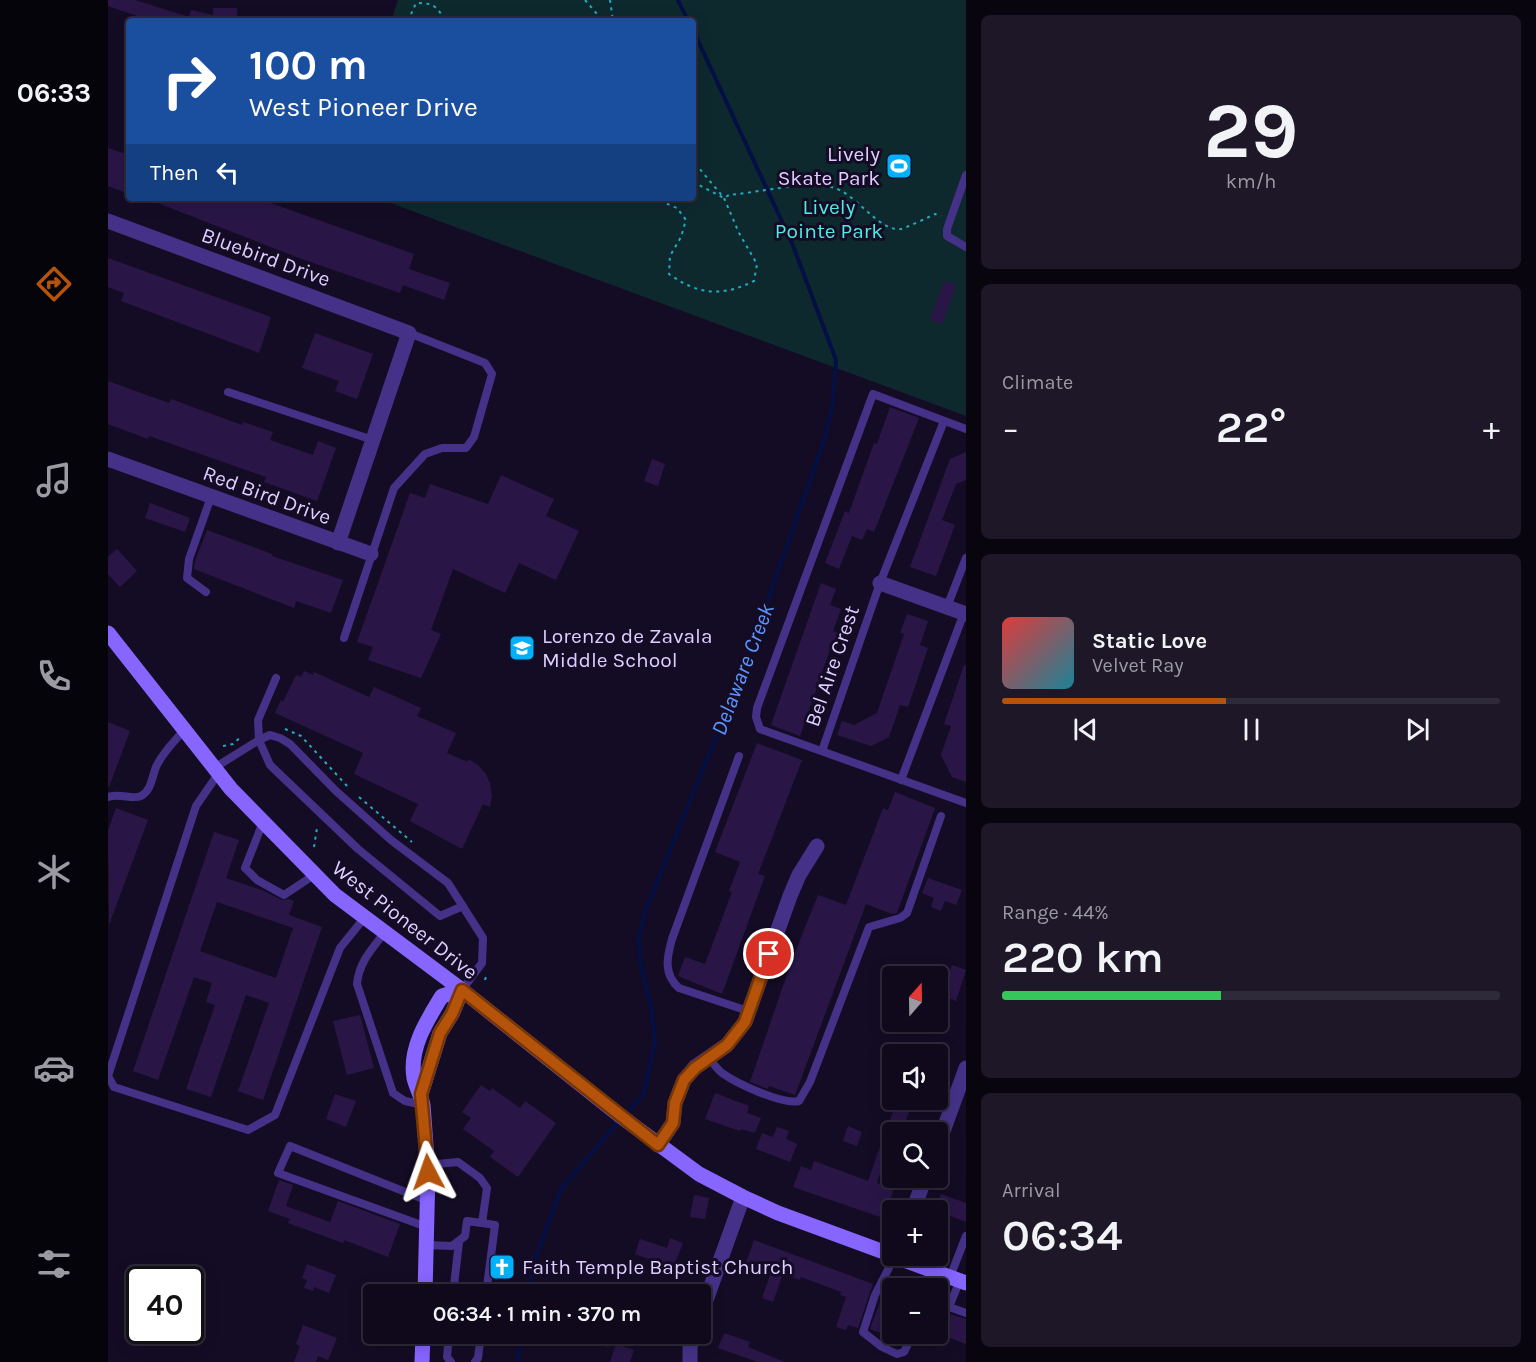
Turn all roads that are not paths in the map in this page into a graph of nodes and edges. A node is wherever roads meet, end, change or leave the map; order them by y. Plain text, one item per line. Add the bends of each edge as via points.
1 (966, 175) edge
2 (108, 221) edge
3 (966, 246) edge
4 (409, 333) junction
5 (228, 392) dead end
6 (944, 421) junction
7 (966, 429) edge
8 (373, 440) junction
9 (108, 459) edge
10 (211, 497) junction
11 (338, 543) junction
12 (371, 554) junction
13 (966, 558) edge
14 (880, 583) junction
15 (206, 592) dead end
16 (947, 607) junction
17 (965, 614) edge
18 (108, 633) edge
19 (344, 638) dead end
20 (276, 678) dead end
21 (185, 729) junction
22 (259, 740) junction
23 (822, 752) junction
24 (739, 756) dead end
25 (216, 771) junction
26 (901, 780) junction
27 (108, 797) edge
28 (966, 803) edge
29 (941, 816) dead end
30 (263, 822) junction
31 (817, 846) dead end
32 (314, 875) junction
33 (463, 906) junction
34 (365, 917) junction
35 (385, 932) junction
36 (462, 990) junction
37 (748, 1011) junction
38 (709, 1058) junction
39 (966, 1068) edge
40 (422, 1100) junction
41 (946, 1122) edge
42 (654, 1141) junction
43 (427, 1165) junction
44 (743, 1197) junction
45 (428, 1201) junction
46 (482, 1223) junction
47 (427, 1227) junction
48 (966, 1236) edge
49 (459, 1242) junction
50 (426, 1245) junction
51 (882, 1251) edge
52 (921, 1266) edge
53 (953, 1278) edge
54 (882, 1281) edge
55 (424, 1284) edge
56 (454, 1284) edge
57 (487, 1284) edge
58 (711, 1286) edge
59 (949, 1307) joint
60 (966, 1313) edge
61 (423, 1344) edge
62 (448, 1344) edge
63 (480, 1344) edge
64 (908, 1344) edge
65 (422, 1362) edge
66 (451, 1362) edge
67 (475, 1362) edge

1 - 3 lane via 949,219 947,236
2 - 4 street, Bluebird Drive
4 - 8 street, Red Bird Drive
4 - 12 lane via 485,363 492,374 474,437 466,448 442,448 424,454 394,488
5 - 8 lane
6 - 7 lane
6 - 14 lane, Bel Aire Crest
6 - 23 lane via 873,394 757,708 760,729
8 - 11 street, Red Bird Drive
9 - 10 street, Red Bird Drive
10 - 11 street, Red Bird Drive
10 - 15 lane via 189,559 188,578
11 - 12 street
12 - 19 lane
13 - 16 lane
14 - 16 street
14 - 23 lane, Bel Aire Crest
16 - 17 street
17 - 26 lane
18 - 21 main road, West Pioneer Drive
20 - 22 lane via 258,720
21 - 25 main road, West Pioneer Drive
21 - 27 lane via 156,766 144,795
22 - 25 lane
22 - 33 lane via 270,735 290,744 375,826 448,883
22 - 33 lane via 270,765 296,791 358,849 440,916
23 - 26 lane, Bel Aire Crest
24 - 37 lane via 666,959 671,981 679,988
25 - 30 main road, West Pioneer Drive
25 - 34 lane via 196,806 108,1076 114,1088 248,1130 275,1115 340,948
26 - 28 lane, Bel Aire Crest
29 - 38 lane via 907,912 900,918 869,927 810,1082 799,1101 784,1101 732,1079
30 - 32 main road, West Pioneer Drive
30 - 32 lane via 246,868 284,895
31 - 37 street via 799,875
32 - 34 main road, West Pioneer Drive
33 - 36 lane via 483,938 482,963
34 - 35 main road, West Pioneer Drive
35 - 36 main road, West Pioneer Drive
35 - 40 lane via 362,962 357,984 393,1093 405,1101
36 - 40 main road via 440,1033
36 - 42 main road, West Pioneer Drive
37 - 38 street via 735,1035
38 - 42 street via 684,1080 675,1103 673,1123
39 - 41 street
40 - 43 main road
42 - 44 main road, West Pioneer Drive via 699,1174
43 - 45 main road
43 - 46 lane via 458,1162 480,1178 487,1188
44 - 51 main road, West Pioneer Drive
44 - 58 street
45 - 47 main road
45 - 47 lane via 290,1146 278,1173
46 - 49 lane via 467,1221 465,1236
46 - 57 lane via 495,1225
47 - 50 main road
48 - 53 lane
49 - 50 lane via 452,1246
49 - 56 lane
50 - 55 main road
52 - 53 main road, West Pioneer Drive
53 - 59 lane
54 - 64 lane via 862,1332 897,1354 904,1352
59 - 60 lane
61 - 65 main road
62 - 66 lane via 447,1357
63 - 67 lane

